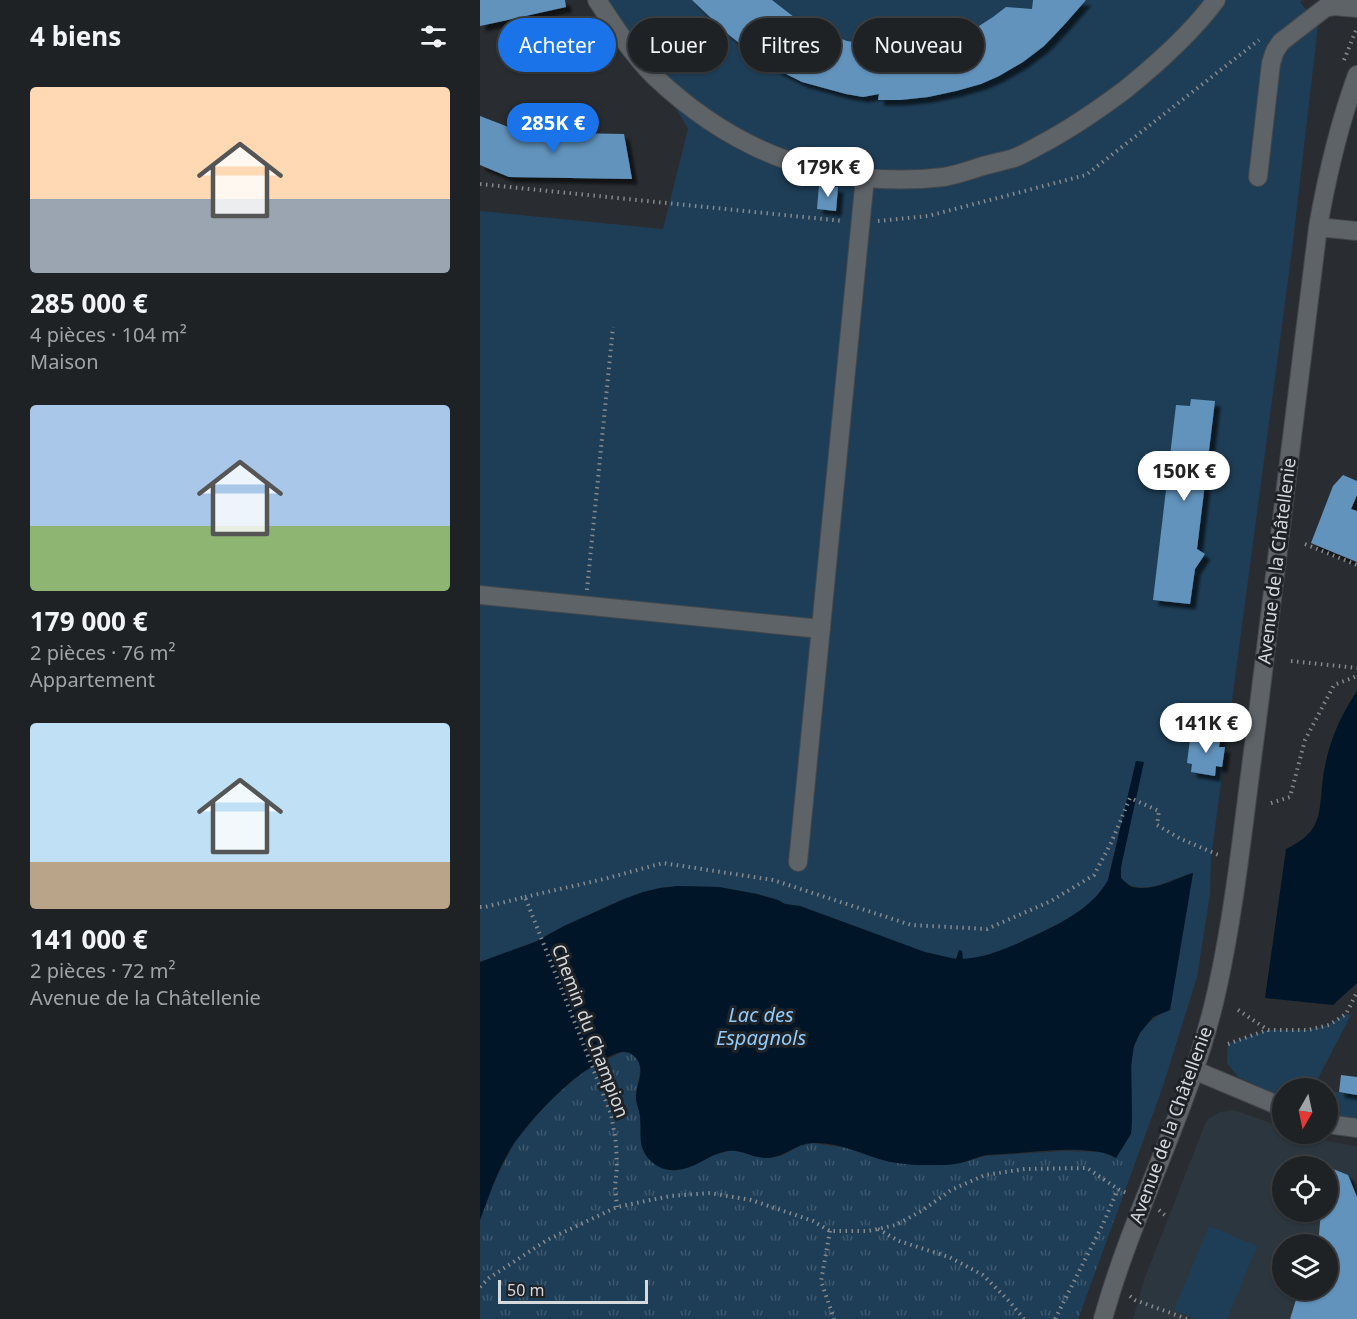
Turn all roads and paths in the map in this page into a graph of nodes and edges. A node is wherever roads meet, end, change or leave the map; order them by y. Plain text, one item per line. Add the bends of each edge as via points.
1 (597, 0) edge
2 (1216, 0) edge
3 (1357, 8) edge
4 (1357, 28) edge
5 (1348, 73) edge
6 (865, 177) junction
7 (1258, 177) dead end
8 (1318, 227) junction
9 (1357, 231) edge
10 (613, 327) dead end
11 (1305, 544) dead end
12 (1357, 565) edge
13 (480, 595) edge
14 (585, 605) junction
15 (821, 629) junction
16 (1291, 661) dead end
17 (1357, 668) edge
18 (1357, 676) edge
19 (1271, 804) dead end
20 (1223, 857) dead end
21 (798, 862) dead end
22 (525, 897) junction
23 (480, 908) edge
24 (1357, 992) edge
25 (1238, 1010) dead end
26 (1268, 1030) junction
27 (1228, 1044) dead end
28 (1194, 1070) junction
29 (1272, 1103) edge
30 (1338, 1125) edge
31 (1357, 1128) edge
32 (1134, 1187) dead end
33 (1131, 1195) dead end
34 (617, 1207) junction
35 (877, 1229) junction
36 (830, 1232) junction
37 (480, 1287) edge
38 (1125, 1292) dead end
39 (1184, 1317) edge
40 (834, 1319) edge
41 (1024, 1319) edge
42 (1055, 1319) edge
43 (1103, 1319) edge

1 - 6 street via 653,75 702,116 755,148 799,165
2 - 6 street via 1156,65 1113,99 1015,158 946,176
3 - 7 street via 1325,8 1278,47 1271,63
4 - 5 path
5 - 8 street, Avenue de la Châtellenie via 1347,103
6 - 15 street
8 - 9 street
8 - 28 street, Avenue de la Châtellenie via 1231,916 1205,1038
10 - 14 path
11 - 12 path
13 - 14 street
14 - 15 street
15 - 21 street
16 - 17 path
18 - 19 path via 1334,685 1305,740 1290,797
20 - 22 path via 1157,825 1159,812 1130,798 1094,875 1051,901 987,929 911,925 773,880 663,863
22 - 23 path
22 - 34 path, Chemin du Champion via 610,1114 616,1143
24 - 26 path via 1346,1014 1329,1025 1308,1030
25 - 26 path
26 - 27 path
28 - 29 street
28 - 43 street, Avenue de la Châtellenie
30 - 31 street
32 - 33 path
34 - 36 path via 710,1193 751,1200 813,1221
34 - 37 path via 547,1240
35 - 36 path
35 - 41 path via 983,1275
35 - 42 path via 896,1225 951,1190 985,1175 1025,1169 1087,1168 1118,1189
36 - 40 path via 821,1281
38 - 39 path via 1135,1300

